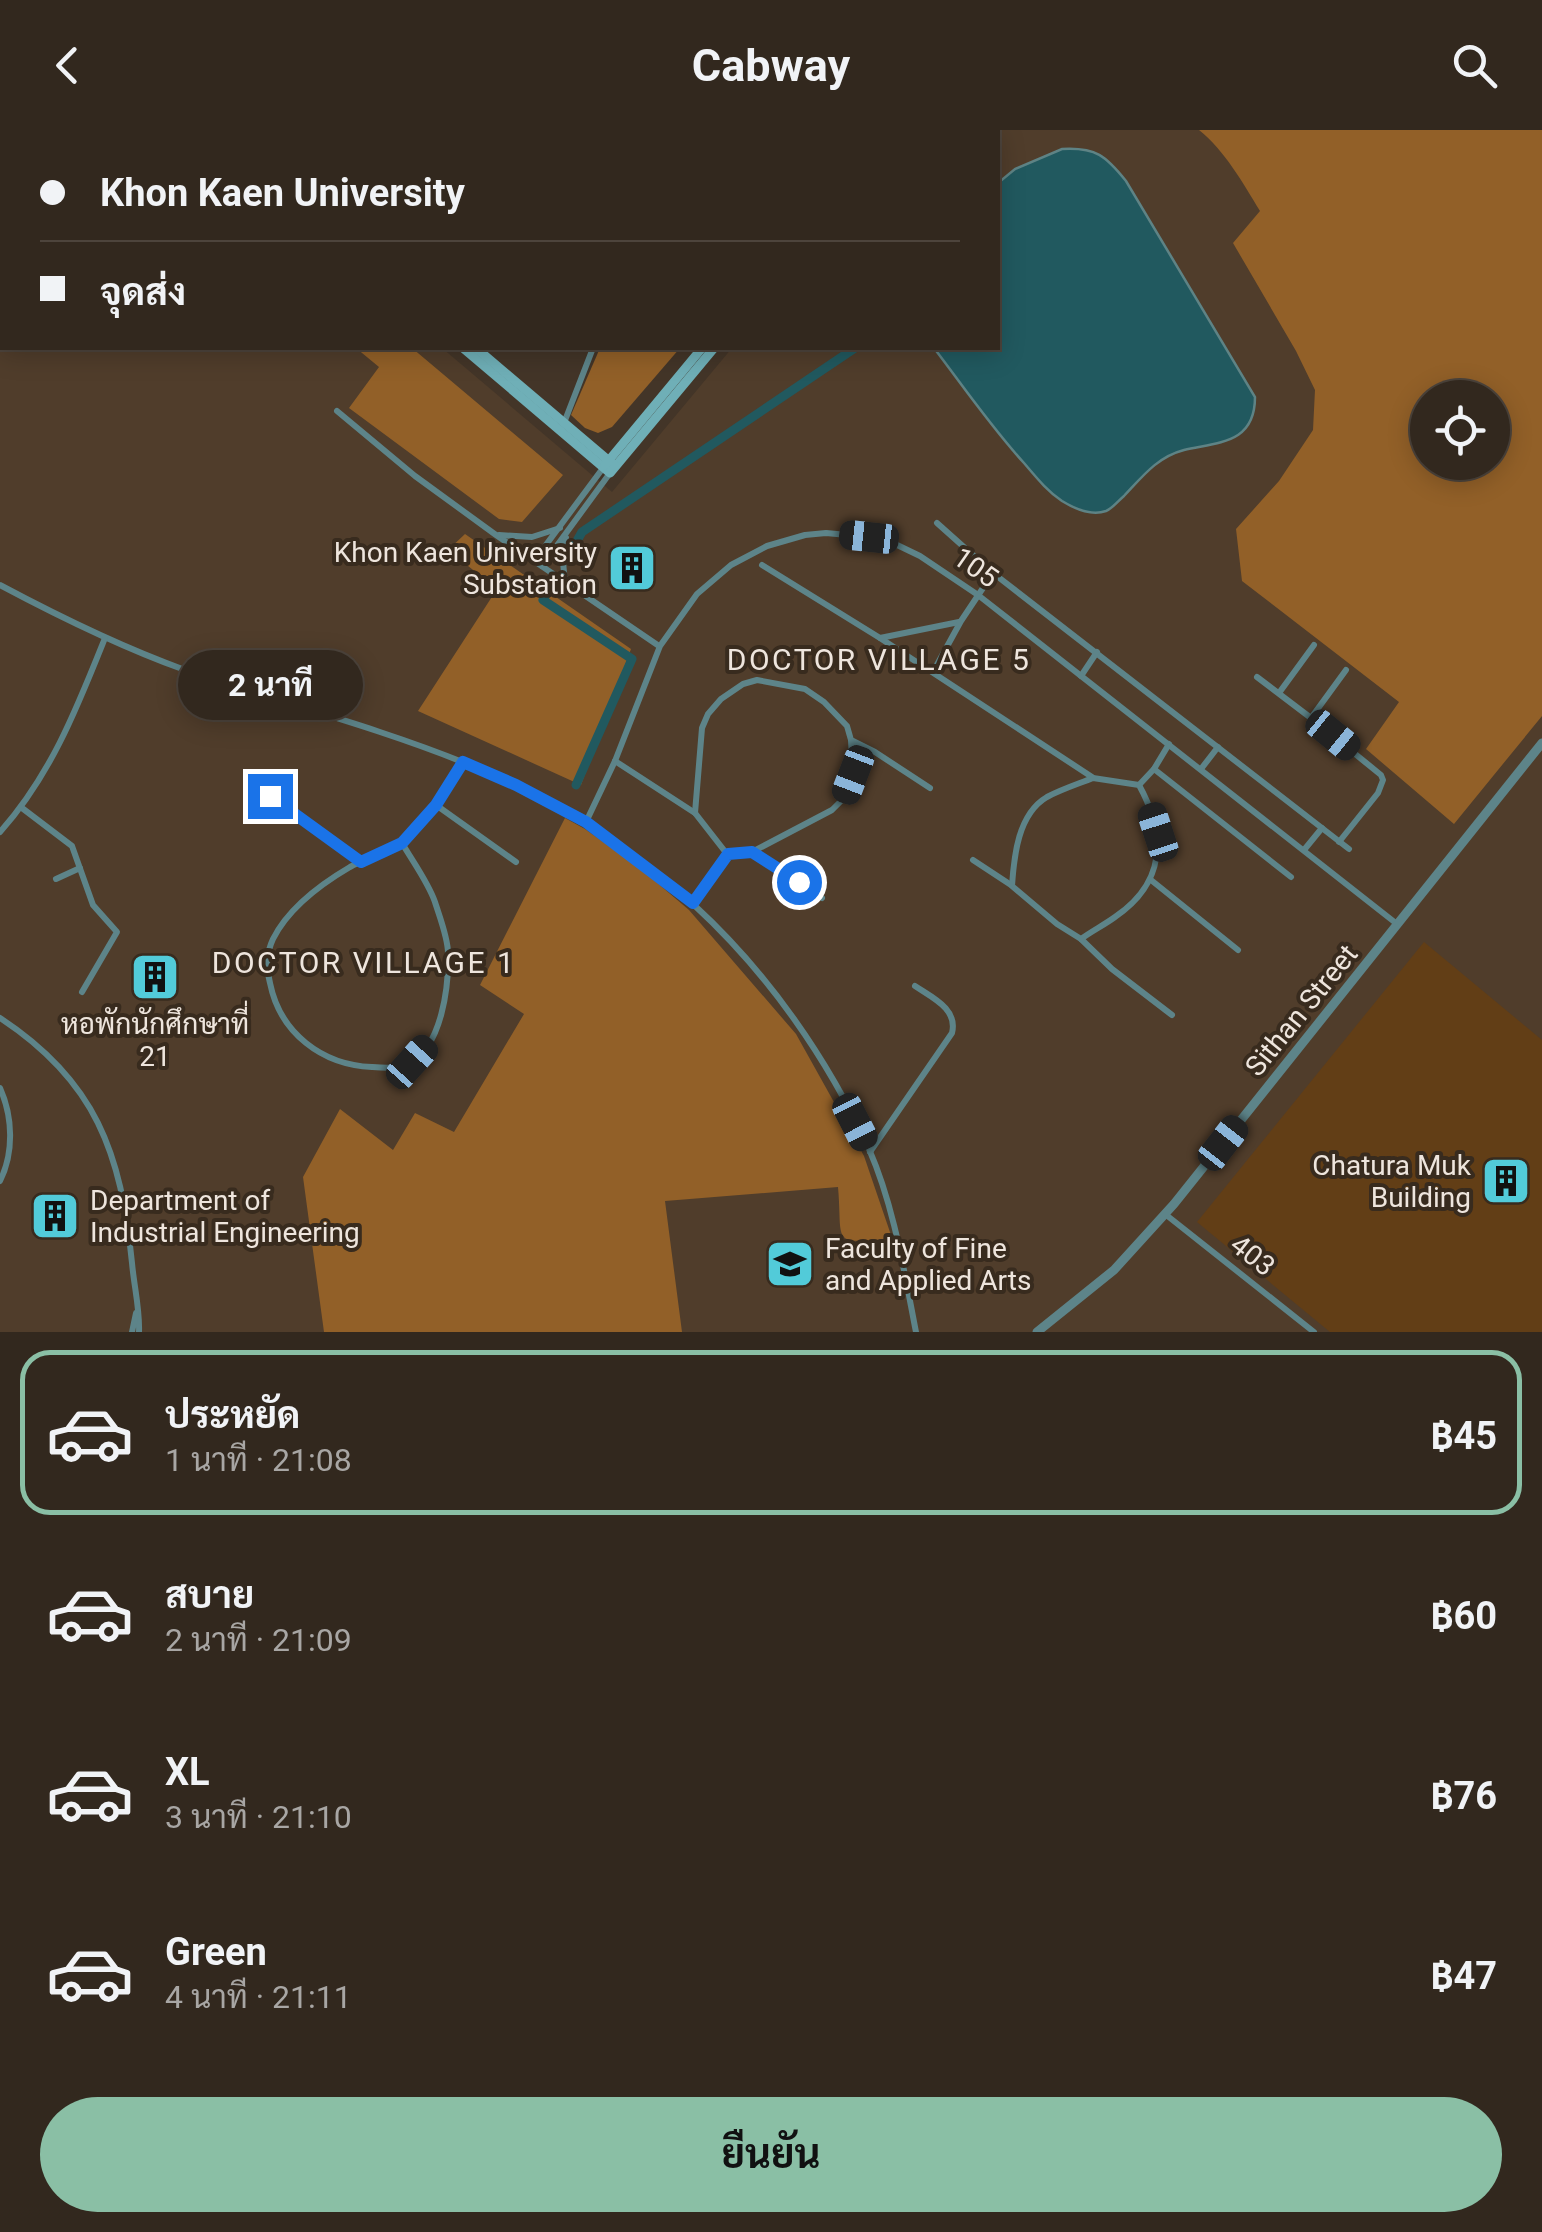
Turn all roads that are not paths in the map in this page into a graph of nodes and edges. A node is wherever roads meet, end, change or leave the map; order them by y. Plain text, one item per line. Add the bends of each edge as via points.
1 (465, 350) edge
2 (478, 350) edge
3 (592, 350) edge
4 (700, 350) edge
5 (712, 350) edge
6 (338, 411) dead end
7 (564, 423) junction
8 (609, 467) junction
9 (937, 523) dead end
10 (564, 530) junction
11 (496, 535) junction
12 (538, 564) junction
13 (762, 565) dead end
14 (993, 573) junction
15 (565, 582) junction
16 (0, 585) edge
17 (978, 595) junction
18 (960, 622) junction
19 (106, 638) junction
20 (880, 638) junction
21 (660, 646) junction
22 (1314, 646) dead end
23 (1097, 652) junction
24 (1346, 670) dead end
25 (933, 672) junction
26 (1080, 676) junction
27 (1257, 677) dead end
28 (1279, 693) junction
29 (1311, 718) junction
30 (851, 740) junction
31 (1542, 743) edge
32 (1169, 744) junction
33 (1218, 746) junction
34 (615, 760) junction
35 (463, 762) junction
36 (1201, 769) junction
37 (1154, 770) junction
38 (1094, 778) junction
39 (1140, 785) junction
40 (930, 788) dead end
41 (270, 796) dead end
42 (436, 805) junction
43 (22, 808) junction
44 (695, 813) junction
45 (586, 822) junction
46 (1322, 828) junction
47 (0, 832) edge
48 (1339, 842) junction
49 (402, 843) junction
50 (1304, 850) junction
51 (1349, 850) dead end
52 (752, 852) junction
53 (728, 854) junction
54 (973, 860) dead end
55 (361, 862) junction
56 (516, 862) dead end
57 (80, 868) junction
58 (1291, 877) dead end
59 (56, 879) dead end
60 (1151, 880) junction
61 (1012, 886) junction
62 (822, 898) dead end
63 (693, 903) junction
64 (1398, 924) junction
65 (1081, 939) junction
66 (1238, 950) dead end
67 (915, 986) dead end
68 (82, 992) dead end
69 (1172, 1014) dead end
70 (0, 1018) edge
71 (0, 1088) edge
72 (870, 1152) junction
73 (0, 1182) edge
74 (1165, 1214) junction
75 (135, 1332) edge
76 (916, 1332) edge
77 (1037, 1332) edge
78 (1314, 1332) edge

1 - 8 main road
2 - 7 main road
3 - 7 street
4 - 8 main road
5 - 8 main road
6 - 11 street
7 - 8 main road
8 - 10 street
9 - 14 street
10 - 11 street
10 - 12 street
10 - 15 street
11 - 12 street
12 - 15 street
13 - 20 street
14 - 17 street
14 - 23 street
15 - 21 street
16 - 19 street
17 - 18 street
17 - 21 street, 105 via 893,543 805,535 731,565 697,594
17 - 26 street, 105
18 - 20 street
18 - 25 street
19 - 35 street
19 - 43 street via 58,750
20 - 25 street
21 - 34 street, 105
22 - 28 street
23 - 26 street
23 - 33 street
24 - 29 street
25 - 38 street
26 - 32 street, 105
27 - 28 street
28 - 29 street
29 - 48 street via 1383,780
30 - 40 street
30 - 44 street via 846,726 804,688 743,684 721,699 702,728
30 - 52 street via 853,775 844,798
31 - 64 street, Sithan Street
32 - 36 street, 105
32 - 37 street
33 - 36 street
33 - 46 street
34 - 44 street
34 - 45 street, 105
35 - 42 street
35 - 45 street
36 - 50 street, 105
37 - 39 street
37 - 58 street
38 - 39 street
38 - 61 street via 1046,798 1031,812
39 - 60 street via 1158,832
41 - 55 street
42 - 49 street
42 - 56 street
43 - 47 street
43 - 57 street via 72,846
44 - 53 street
45 - 63 street
46 - 48 street
46 - 50 street
48 - 51 street
49 - 55 street
49 - 55 street via 434,898 448,950 438,1026 412,1062 392,1068 346,1064 308,1046 280,1015 267,972 268,953 296,907
50 - 64 street, 105
52 - 53 street
52 - 62 street
53 - 63 street
54 - 61 street
57 - 59 street
57 - 68 street via 93,905 116,932
60 - 65 street via 1130,906
60 - 66 street
61 - 65 street
63 - 72 street via 802,1030
64 - 74 street, Sithan Street
65 - 69 street
67 - 72 street via 949,1011 954,1026
70 - 75 street via 77,1086 110,1148 129,1229
71 - 73 street via 10,1148
72 - 76 street
74 - 77 street, Sithan Street via 1114,1270
74 - 78 street, 403

